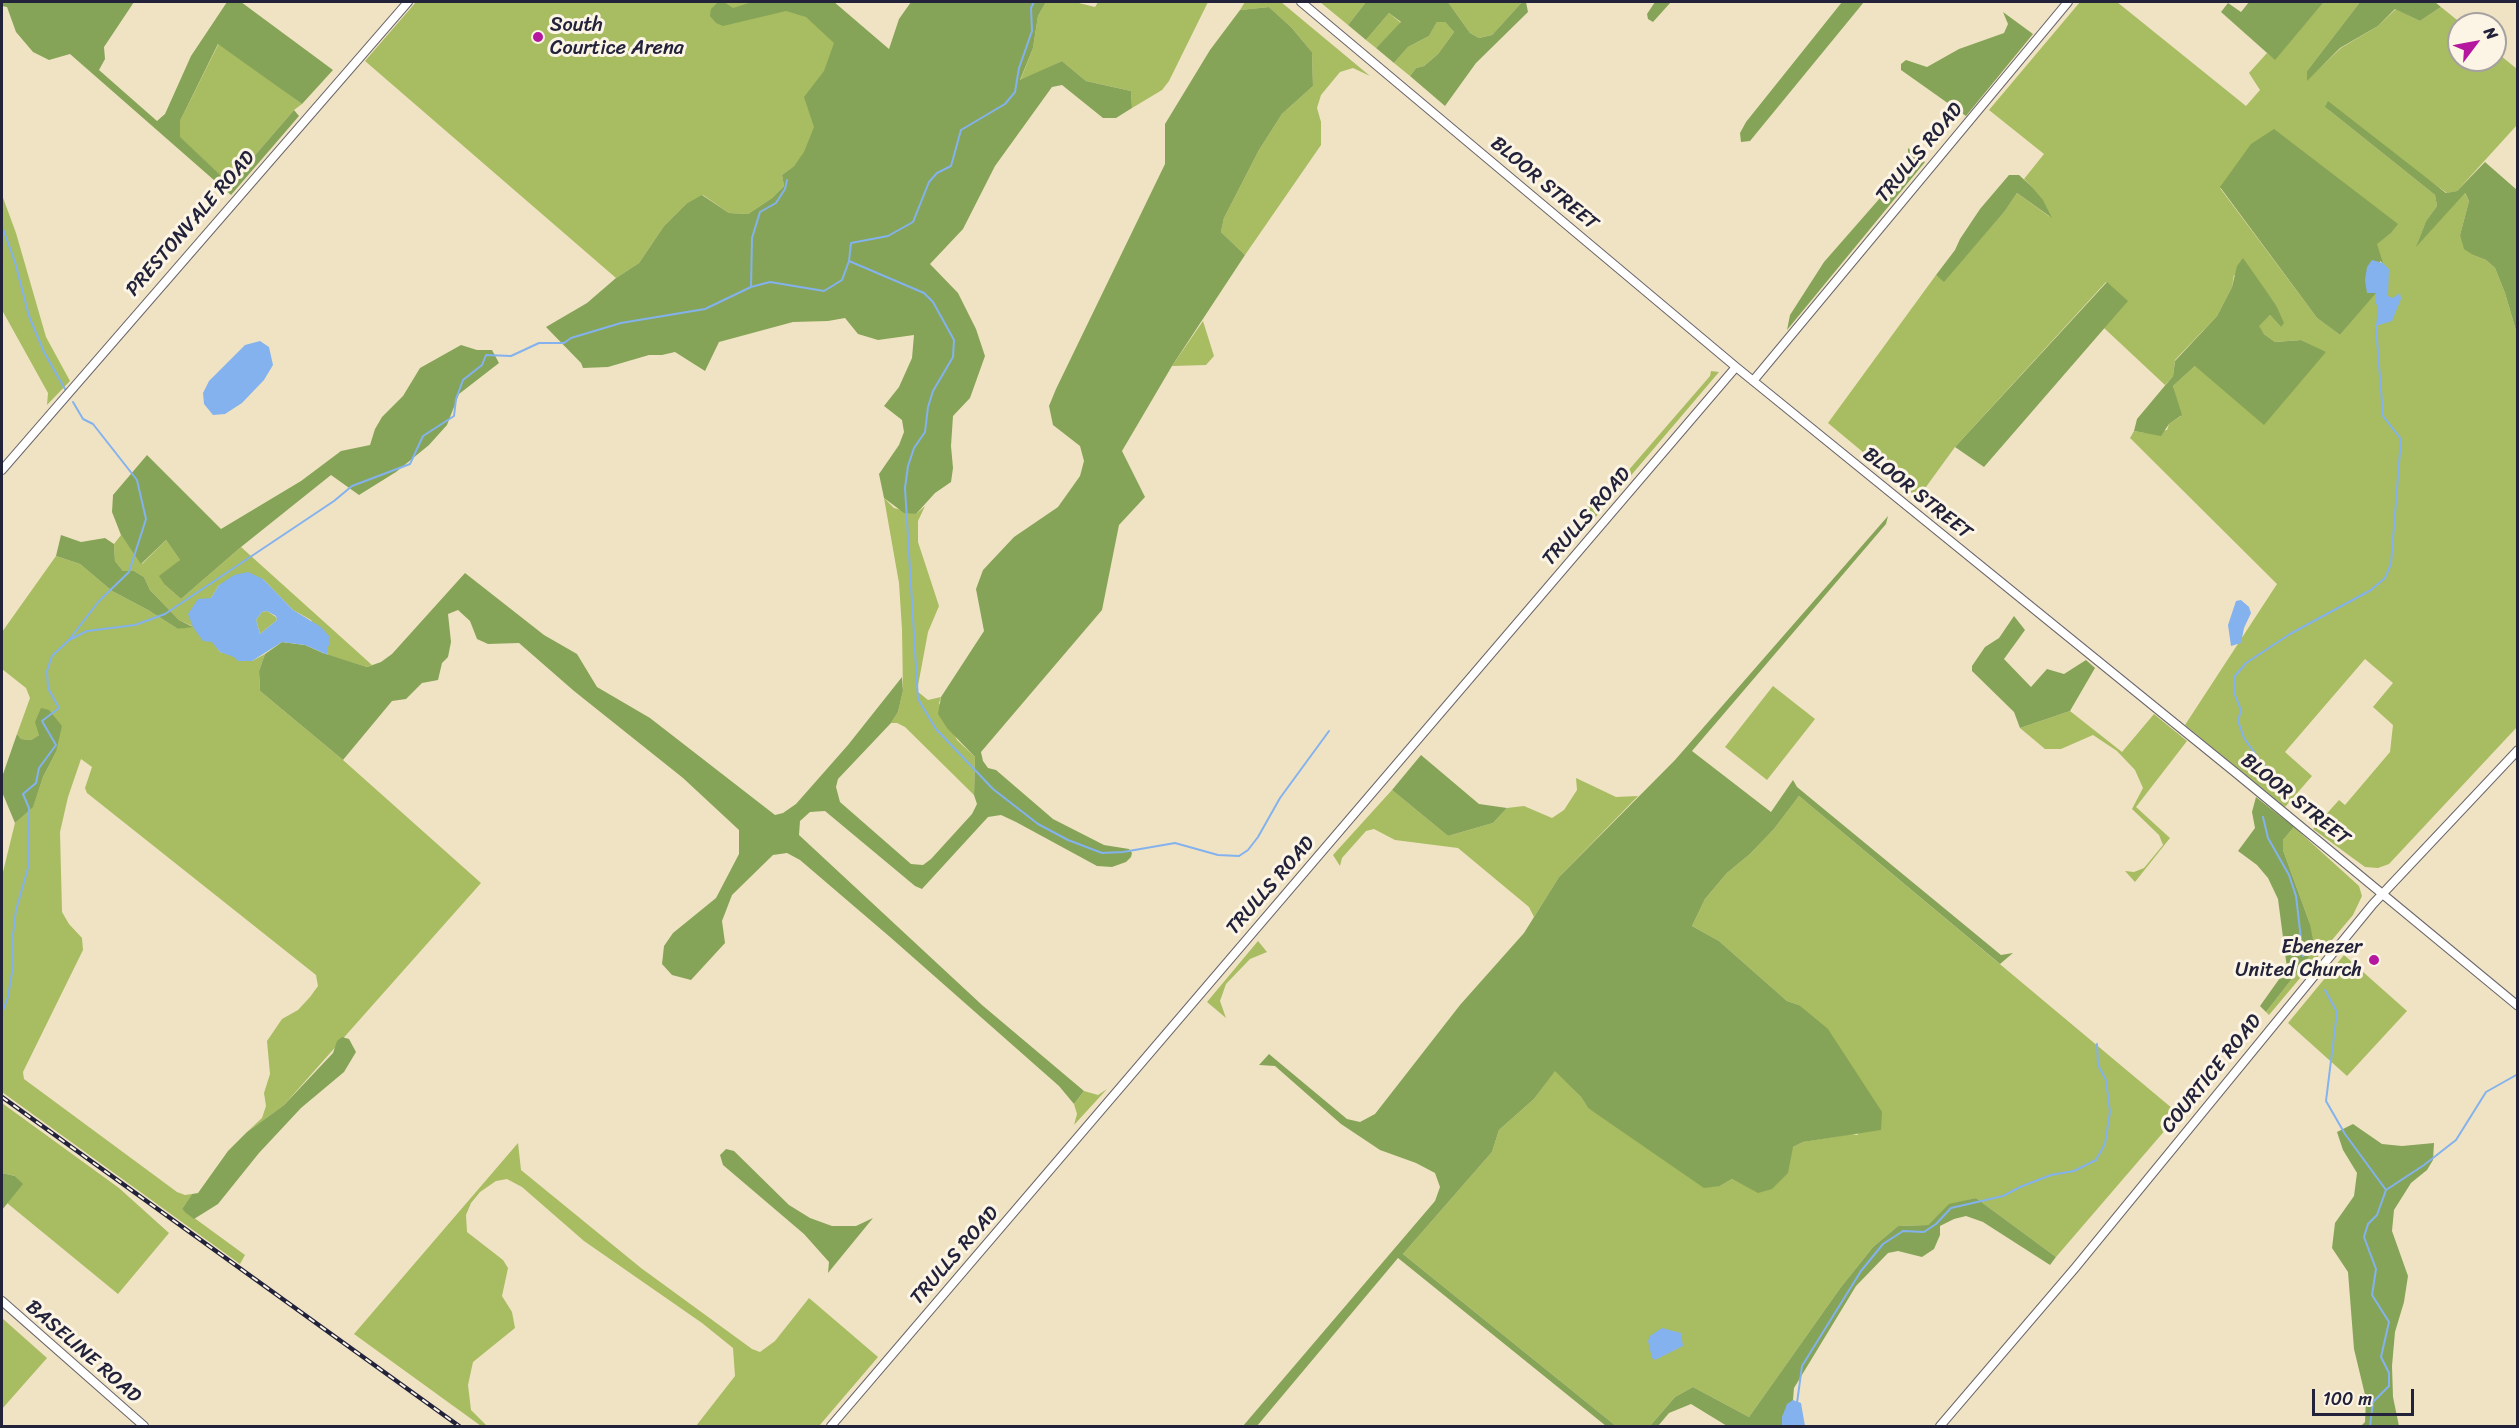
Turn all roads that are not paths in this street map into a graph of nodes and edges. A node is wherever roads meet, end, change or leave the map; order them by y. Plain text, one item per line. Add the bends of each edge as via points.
1 (408, 2) edge
2 (1301, 2) edge
3 (2068, 2) edge
4 (1736, 367) junction
5 (1753, 381) junction
6 (2, 470) edge
7 (2517, 750) edge
8 (2382, 894) junction
9 (2517, 1006) edge
10 (2, 1302) edge
11 (144, 1426) edge
12 (831, 1426) edge
13 (1940, 1426) edge

1 - 6 street, PRESTONVALE ROAD
2 - 4 street, BLOOR STREET
3 - 5 street, TRULLS ROAD
4 - 5 street, BLOOR STREET
4 - 12 street, TRULLS ROAD
5 - 8 street, BLOOR STREET
7 - 8 street, COURTICE ROAD
8 - 9 street, BLOOR STREET
8 - 13 street, COURTICE ROAD via 2076,1268
10 - 11 street, BASELINE ROAD

